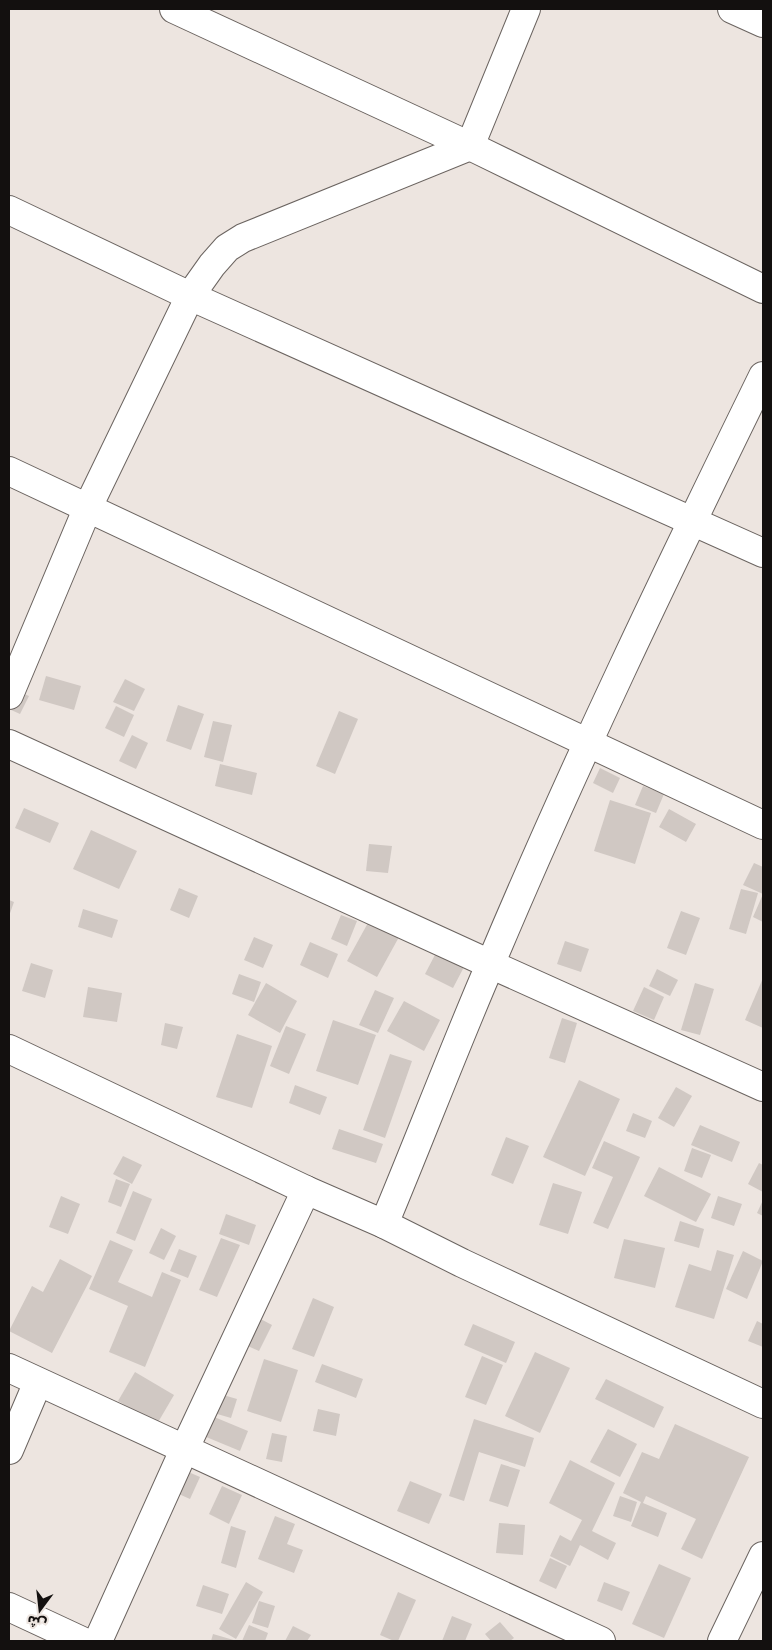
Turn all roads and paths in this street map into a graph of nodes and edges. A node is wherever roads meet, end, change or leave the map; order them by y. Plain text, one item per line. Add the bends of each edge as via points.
1 (174, 9) edge
2 (526, 9) edge
3 (732, 9) edge
4 (763, 23) edge
5 (470, 146) junction
6 (9, 210) edge
7 (763, 289) edge
8 (190, 296) junction
9 (763, 376) edge
10 (9, 471) edge
11 (88, 507) junction
12 (692, 521) junction
13 (763, 553) edge
14 (9, 695) edge
15 (588, 743) junction
16 (9, 744) edge
17 (763, 825) edge
18 (490, 964) junction
19 (9, 1049) edge
20 (763, 1087) edge
21 (306, 1190) junction
22 (384, 1224) junction
23 (9, 1368) edge
24 (38, 1382) junction
25 (763, 1404) edge
26 (185, 1448) junction
27 (9, 1450) edge
28 (763, 1556) edge
29 (9, 1607) edge
30 (82, 1641) edge
31 (98, 1641) edge
32 (601, 1641) edge
33 (722, 1641) edge

1 - 5 street
2 - 5 street
3 - 4 street
5 - 7 street
5 - 8 street via 243,238 227,248
6 - 8 street
8 - 11 street
8 - 12 street
9 - 12 street
10 - 11 street
11 - 14 street
11 - 15 street
12 - 13 street
12 - 15 street
15 - 17 street
15 - 18 street
16 - 18 street
18 - 20 street
18 - 22 street
19 - 21 street
21 - 22 street
21 - 26 street
22 - 25 street
23 - 24 street
24 - 26 street
24 - 27 street
26 - 31 street
26 - 32 street
28 - 33 street
29 - 30 street

